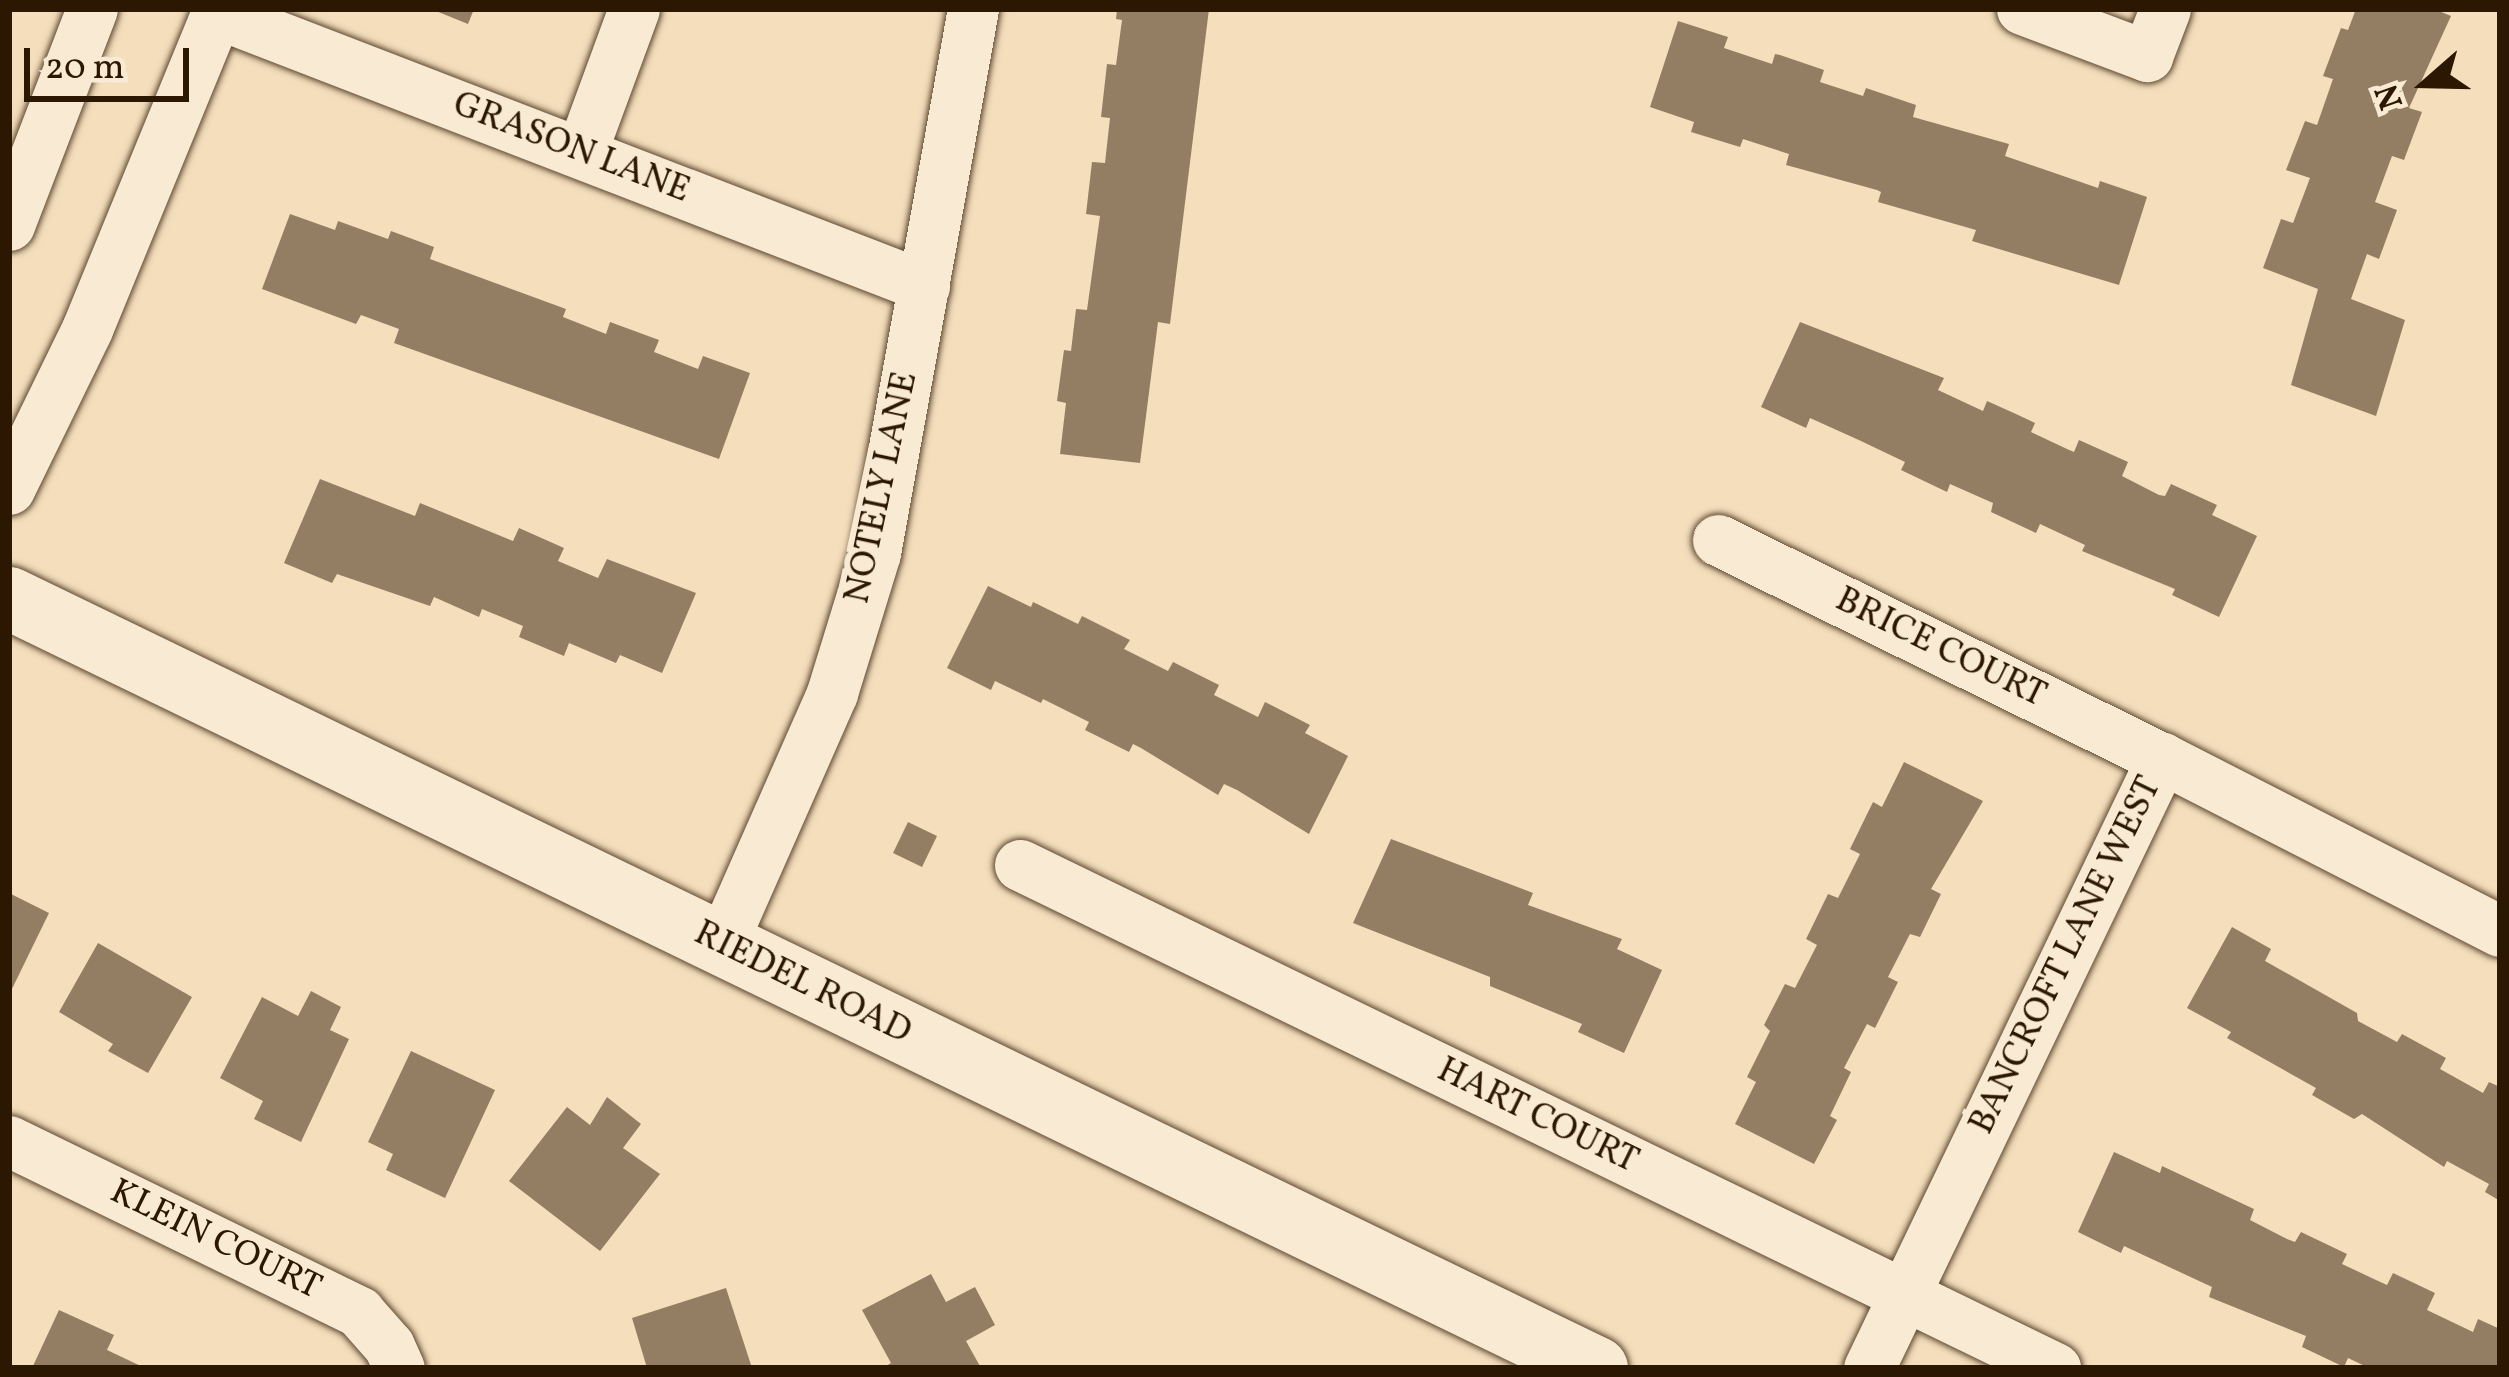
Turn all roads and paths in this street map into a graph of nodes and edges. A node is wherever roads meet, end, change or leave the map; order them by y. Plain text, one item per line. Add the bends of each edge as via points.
1 (92, 9) edge
2 (634, 9) edge
3 (973, 9) edge
4 (2022, 9) edge
5 (2165, 9) edge
6 (218, 11) edge
7 (581, 153) junction
8 (9, 225) edge
9 (924, 286) junction
10 (9, 489) edge
11 (1718, 540) dead end
12 (9, 598) edge
13 (2162, 758) junction
14 (1020, 866) dead end
15 (2500, 931) edge
16 (721, 945) junction
17 (9, 1141) edge
18 (1904, 1295) junction
19 (399, 1368) edge
20 (1596, 1368) edge
21 (1869, 1368) edge
22 (2055, 1368) edge

1 - 8 street
2 - 7 street
3 - 9 street, NOTELY LANE
4 - 5 street via 2147,56
6 - 7 street, GRASON LANE
6 - 10 street via 87,328
7 - 9 street, GRASON LANE
9 - 16 street, NOTELY LANE via 875,553 838,673
11 - 13 street, BRICE COURT
12 - 16 street, RIEDEL ROAD
13 - 15 street, BANCROFT LANE WEST
13 - 18 street, BANCROFT LANE WEST
14 - 18 street, HART COURT
16 - 20 street, RIEDEL ROAD
17 - 19 street, KLEIN COURT via 359,1312
18 - 21 street, BANCROFT LANE WEST
18 - 22 street, HART COURT

